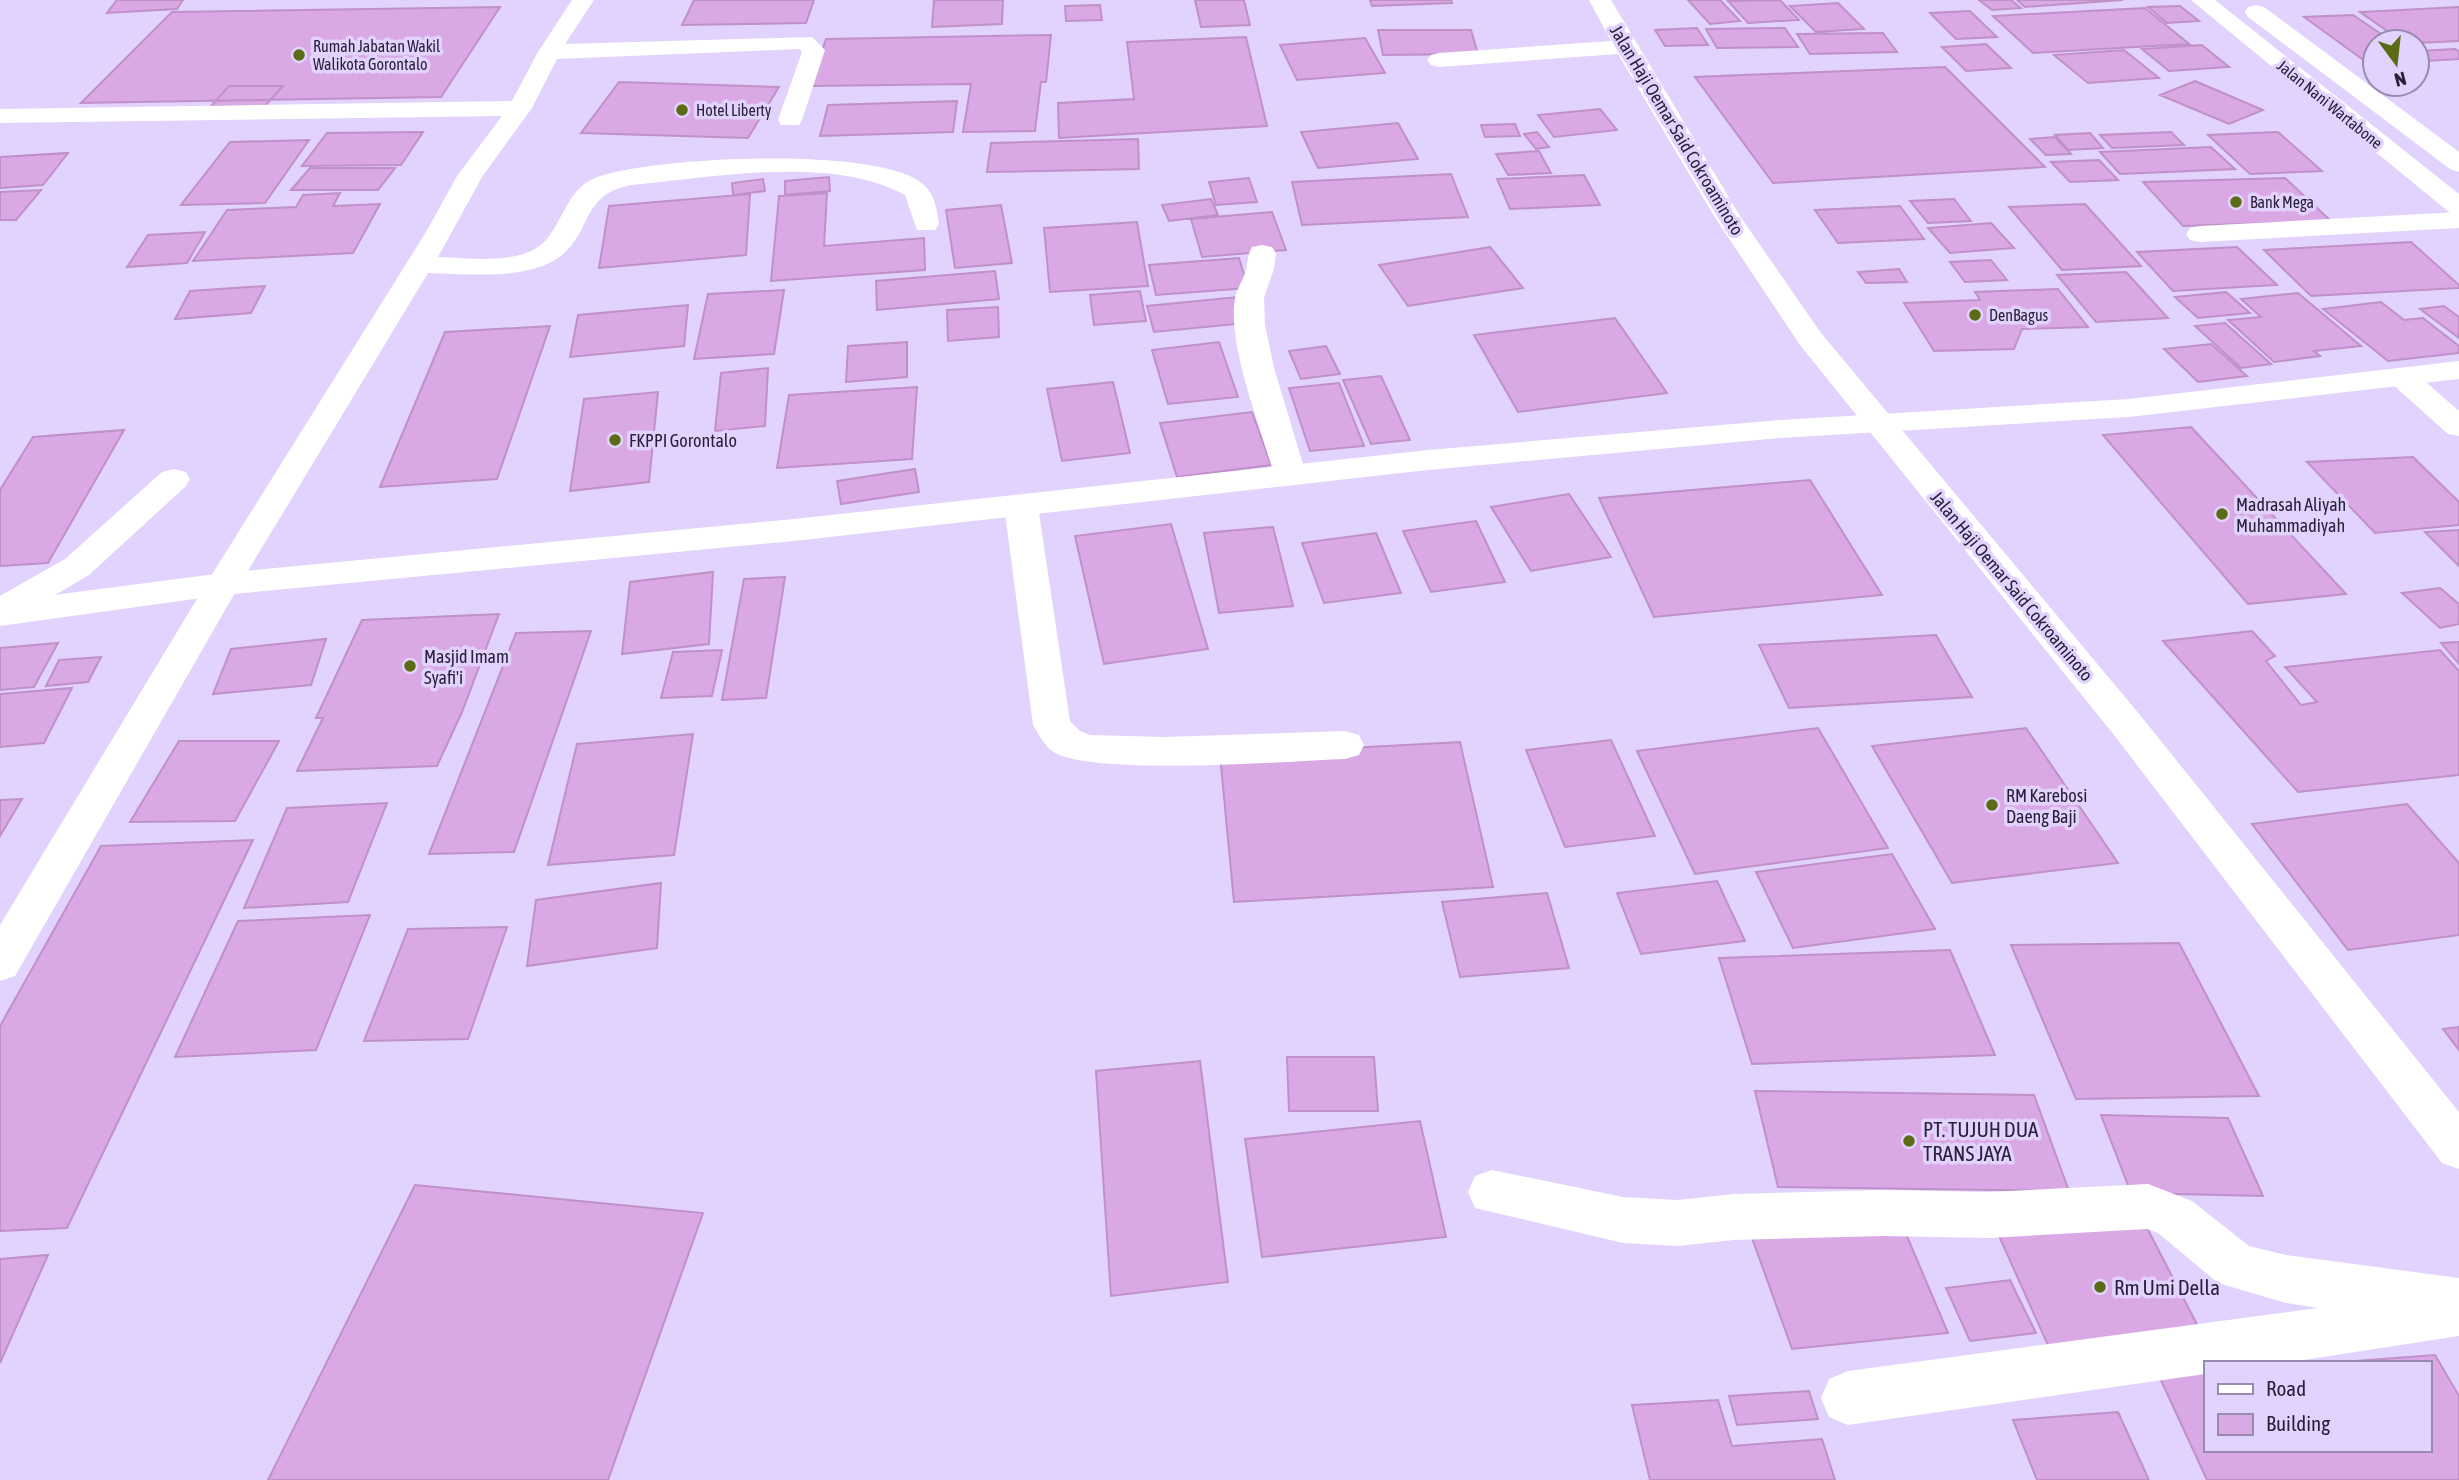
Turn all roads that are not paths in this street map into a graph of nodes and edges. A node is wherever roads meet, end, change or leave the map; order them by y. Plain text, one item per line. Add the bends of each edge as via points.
1 (583, 0) edge
2 (1600, 0) edge
3 (2202, 0) edge
4 (2240, 0) edge
5 (1625, 47) junction
6 (549, 52) junction
7 (1439, 60) dead end
8 (520, 108) junction
9 (0, 116) edge
10 (790, 120) dead end
11 (2459, 164) edge
12 (2459, 207) edge
13 (2459, 220) edge
14 (926, 223) dead end
15 (2200, 234) dead end
16 (1262, 253) dead end
17 (419, 265) junction
18 (2459, 370) edge
19 (2402, 377) junction
20 (1879, 425) junction
21 (2459, 427) edge
22 (1290, 474) junction
23 (174, 479) dead end
24 (1021, 506) junction
25 (223, 584) junction
26 (0, 613) edge
27 (1345, 745) dead end
28 (0, 963) edge
29 (2459, 1148) edge
30 (1492, 1192) dead end
31 (2459, 1303) edge
32 (2459, 1313) edge
33 (1848, 1398) dead end

1 - 6 main road
2 - 5 main road, Jalan Haji Oemar Said Cokroaminoto
3 - 12 main road, Jalan Nani Wartabone
4 - 11 main road, Jalan Nani Wartabone
5 - 7 main road
5 - 20 main road, Jalan Haji Oemar Said Cokroaminoto via 1727,216 1810,339
6 - 8 main road
6 - 10 main road via 804,42 814,50 812,62
8 - 9 main road
8 - 17 main road via 470,176
13 - 15 main road
14 - 17 main road via 915,189 868,168 825,166 631,177 602,184 583,195 559,241 548,252 488,265
16 - 22 main road via 1249,316
17 - 25 main road
18 - 19 main road
19 - 20 main road via 2129,408
19 - 21 main road
20 - 22 main road via 1662,439
20 - 29 main road, Jalan Haji Oemar Said Cokroaminoto via 2136,735
22 - 24 main road
23 - 26 main road via 77,567
24 - 25 main road
24 - 27 main road via 1052,725 1066,741 1087,749 1163,751
25 - 26 main road
25 - 28 main road
30 - 31 main road via 1623,1220 1677,1223 1734,1217 1989,1215 2148,1206 2175,1217 2236,1266 2286,1279
32 - 33 main road

